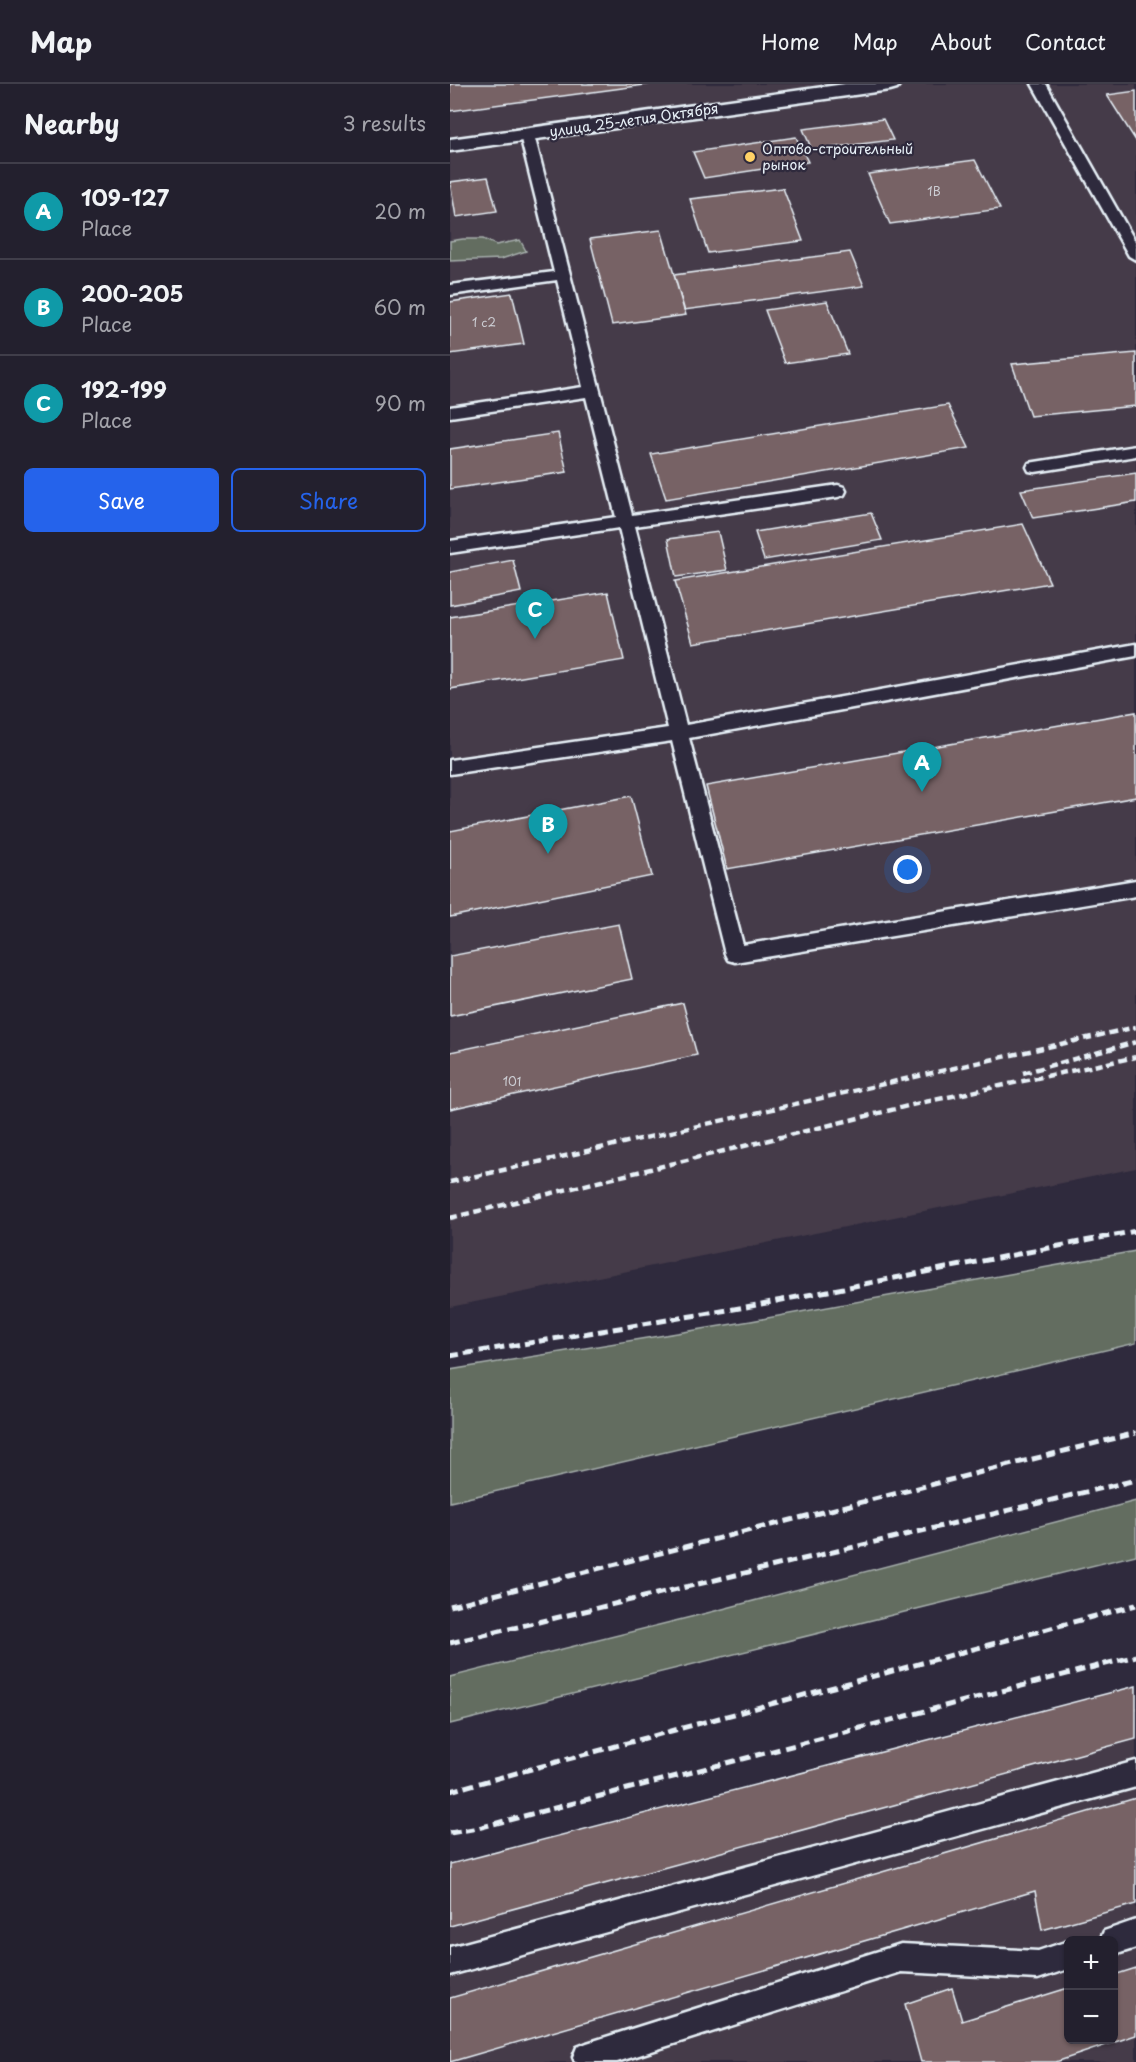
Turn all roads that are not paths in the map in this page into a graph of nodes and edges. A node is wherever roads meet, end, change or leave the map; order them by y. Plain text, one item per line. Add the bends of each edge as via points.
1 (890, 84) edge
2 (1039, 84) edge
3 (527, 135) junction
4 (450, 145) edge
5 (1134, 249) edge
6 (563, 275) junction
7 (450, 290) edge
8 (592, 391) junction
9 (450, 412) edge
10 (1136, 451) edge
11 (1035, 467) dead end
12 (838, 491) dead end
13 (626, 522) junction
14 (450, 547) edge
15 (1136, 650) edge
16 (679, 733) junction
17 (450, 767) edge
18 (1136, 888) edge
19 (1136, 1774) edge
20 (1136, 1934) edge
21 (1118, 1939) edge
22 (1064, 1956) edge
23 (450, 1961) edge
24 (587, 2057) dead end

1 - 3 street, улица 25-летия Октября
2 - 5 lane
3 - 4 street, улица 25-летия Октября
3 - 6 lane
6 - 7 lane
6 - 8 lane
8 - 9 lane
8 - 13 lane
10 - 11 lane
12 - 13 lane
13 - 14 lane
13 - 16 lane
15 - 16 lane
16 - 17 lane
16 - 18 lane via 735,954
19 - 23 lane
20 - 21 lane
22 - 24 lane via 1038,1965 901,1958

